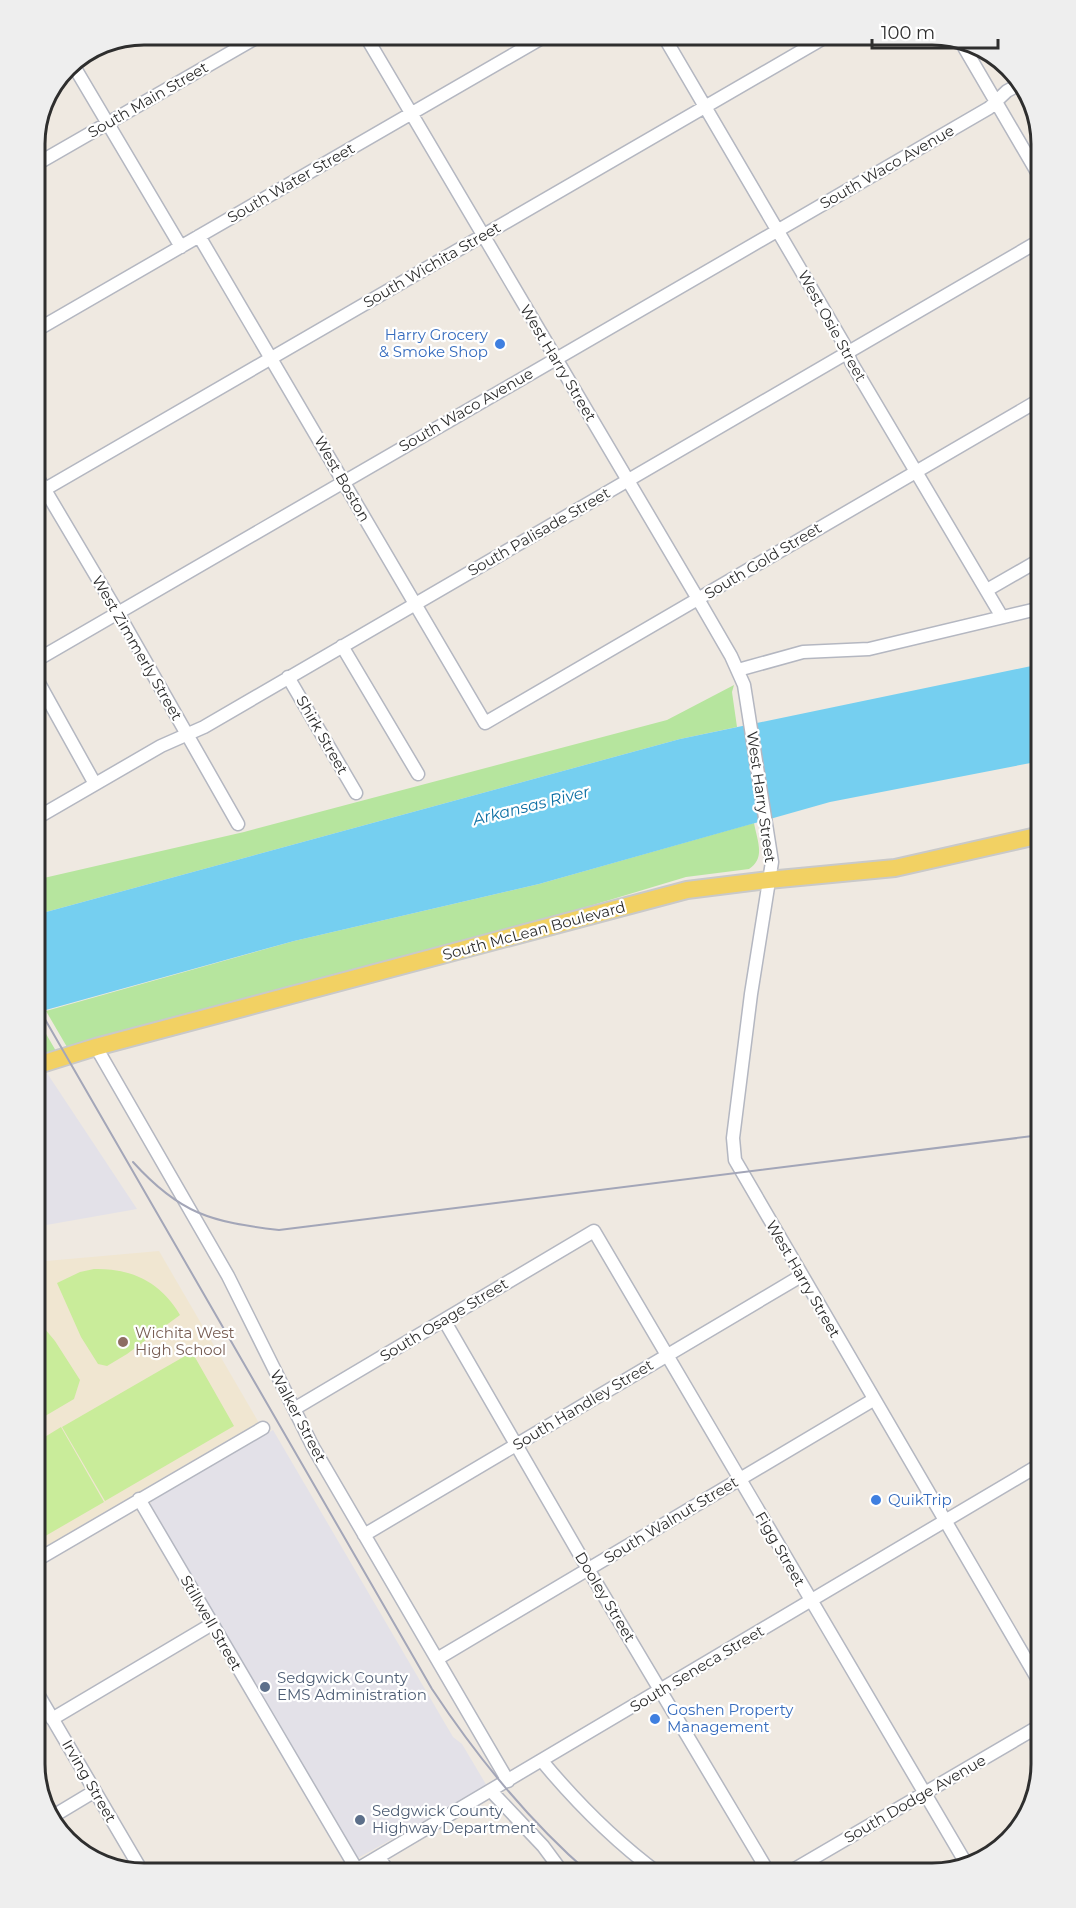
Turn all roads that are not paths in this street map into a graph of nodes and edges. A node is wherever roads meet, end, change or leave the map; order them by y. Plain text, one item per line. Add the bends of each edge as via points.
1 (242, 45) edge
2 (371, 45) edge
3 (530, 45) edge
4 (669, 45) edge
5 (812, 45) edge
6 (966, 51) edge
7 (77, 72) edge
8 (1013, 88) edge
9 (996, 101) junction
10 (705, 106) junction
11 (411, 114) junction
12 (108, 123) junction
13 (45, 159) edge
14 (1031, 162) edge
15 (778, 230) junction
16 (482, 235) junction
17 (199, 236) junction
18 (1031, 246) edge
19 (180, 247) junction
20 (45, 325) edge
21 (847, 352) junction
22 (555, 358) junction
23 (272, 359) junction
24 (1031, 405) edge
25 (916, 471) junction
26 (628, 480) junction
27 (344, 481) junction
28 (45, 490) edge
29 (45, 501) edge
30 (1031, 565) edge
31 (987, 590) junction
32 (698, 599) junction
33 (415, 603) junction
34 (1031, 610) edge
35 (118, 613) junction
36 (1002, 617) junction
37 (342, 646) junction
38 (45, 655) edge
39 (738, 670) junction
40 (288, 677) junction
41 (45, 694) edge
42 (485, 723) joint
43 (187, 734) junction
44 (418, 774) dead end
45 (95, 784) junction
46 (356, 793) dead end
47 (45, 813) edge
48 (238, 824) dead end
49 (1031, 837) edge
50 (768, 880) junction
51 (96, 1047) junction
52 (45, 1063) edge
53 (594, 1231) joint
54 (801, 1276) junction
55 (444, 1320) junction
56 (667, 1355) junction
57 (873, 1400) junction
58 (294, 1409) junction
59 (263, 1428) dead end
60 (516, 1444) junction
61 (1031, 1470) edge
62 (740, 1479) junction
63 (139, 1499) junction
64 (946, 1520) junction
65 (364, 1535) junction
66 (45, 1555) edge
67 (588, 1569) junction
68 (810, 1601) junction
69 (212, 1624) junction
70 (436, 1659) junction
71 (1031, 1668) edge
72 (661, 1690) junction
73 (45, 1707) edge
74 (52, 1719) junction
75 (1031, 1731) edge
76 (542, 1761) junction
77 (508, 1781) junction
78 (95, 1791) junction
79 (491, 1791) junction
80 (925, 1793) junction
81 (58, 1813) edge
82 (379, 1857) junction
83 (963, 1858) edge
84 (137, 1863) edge
85 (349, 1863) edge
86 (369, 1863) edge
87 (383, 1863) edge
88 (556, 1863) edge
89 (644, 1863) edge
90 (763, 1863) edge
91 (807, 1863) edge

1 - 12 street, South Main Street
2 - 11 street, West Harry Street
3 - 11 street, South Water Street
4 - 10 street, West Osie Street
5 - 10 street, South Wichita Street
6 - 9 street
7 - 12 street
8 - 9 street, South Waco Avenue
9 - 14 street
9 - 15 street, South Waco Avenue
10 - 15 street, West Osie Street
10 - 16 street, South Wichita Street
11 - 16 street, West Harry Street
11 - 17 street, South Water Street
12 - 13 street, South Main Street
12 - 19 street
15 - 21 street, West Osie Street
15 - 22 street, South Waco Avenue
16 - 22 street, West Harry Street
16 - 23 street, South Wichita Street
17 - 19 street, South Water Street
17 - 23 street, West Boston
18 - 21 street, South Palisade Street
19 - 20 street, South Water Street
21 - 25 street, West Osie Street
21 - 26 street, South Palisade Street
22 - 26 street, West Harry Street
22 - 27 street, South Waco Avenue
23 - 27 street, West Boston
23 - 28 street, South Wichita Street
24 - 25 street, South Gold Street
25 - 31 street, West Osie Street
25 - 32 street, South Gold Street
26 - 32 street, West Harry Street
26 - 33 street, South Palisade Street
27 - 33 street, West Boston
27 - 35 street, South Waco Avenue
29 - 35 street, West Zimmerly Street
30 - 31 street
31 - 36 street, West Osie Street
32 - 39 street, West Harry Street
32 - 42 street, South Gold Street
33 - 37 street, South Palisade Street
33 - 42 street, West Boston
34 - 36 street
35 - 38 street, South Waco Avenue
35 - 43 street, West Zimmerly Street
36 - 39 street via 869,649 803,652
37 - 40 street, South Palisade Street
37 - 44 street
39 - 50 street, West Harry Street via 744,685 769,839 772,862
40 - 43 street, South Palisade Street
40 - 46 street, Shirk Street
41 - 45 street
43 - 45 street, South Palisade Street
43 - 48 street, West Zimmerly Street
45 - 47 street, South Palisade Street
49 - 50 main road, South McLean Boulevard via 895,868
50 - 51 main road, South McLean Boulevard via 687,890
50 - 54 street, West Harry Street via 733,1138 740,1172
51 - 52 main road, South McLean Boulevard
51 - 58 street, Walker Street via 228,1276
53 - 55 street, South Osage Street
53 - 56 street, Figg Street
54 - 56 street, South Handley Street
54 - 57 street, West Harry Street
55 - 58 street, South Osage Street
55 - 60 street, Dooley Street
56 - 60 street, South Handley Street
56 - 62 street, Figg Street
57 - 62 street, South Walnut Street
57 - 64 street, West Harry Street
58 - 65 street, Walker Street
59 - 63 street
60 - 65 street, South Handley Street
60 - 67 street, Dooley Street
61 - 64 street, South Seneca Street
62 - 67 street, South Walnut Street
62 - 68 street, Figg Street
63 - 66 street
63 - 69 street, Stillwell Street
64 - 68 street, South Seneca Street
64 - 71 street, West Harry Street
65 - 70 street, Walker Street
67 - 70 street, South Walnut Street
67 - 72 street, Dooley Street
68 - 72 street, South Seneca Street
68 - 80 street, Figg Street
69 - 74 street
69 - 85 street, Stillwell Street
70 - 77 street, Walker Street
72 - 76 street, South Seneca Street
72 - 90 street, Dooley Street
73 - 74 street, Irving Street
74 - 78 street, Irving Street
75 - 80 street, South Dodge Avenue
76 - 77 street, South Seneca Street
76 - 89 street
77 - 79 street, South Seneca Street
78 - 81 street
78 - 84 street, Irving Street
79 - 82 street, South Seneca Street
79 - 88 street
80 - 83 street, Figg Street
80 - 91 street, South Dodge Avenue
82 - 86 street, South Seneca Street
82 - 87 street

